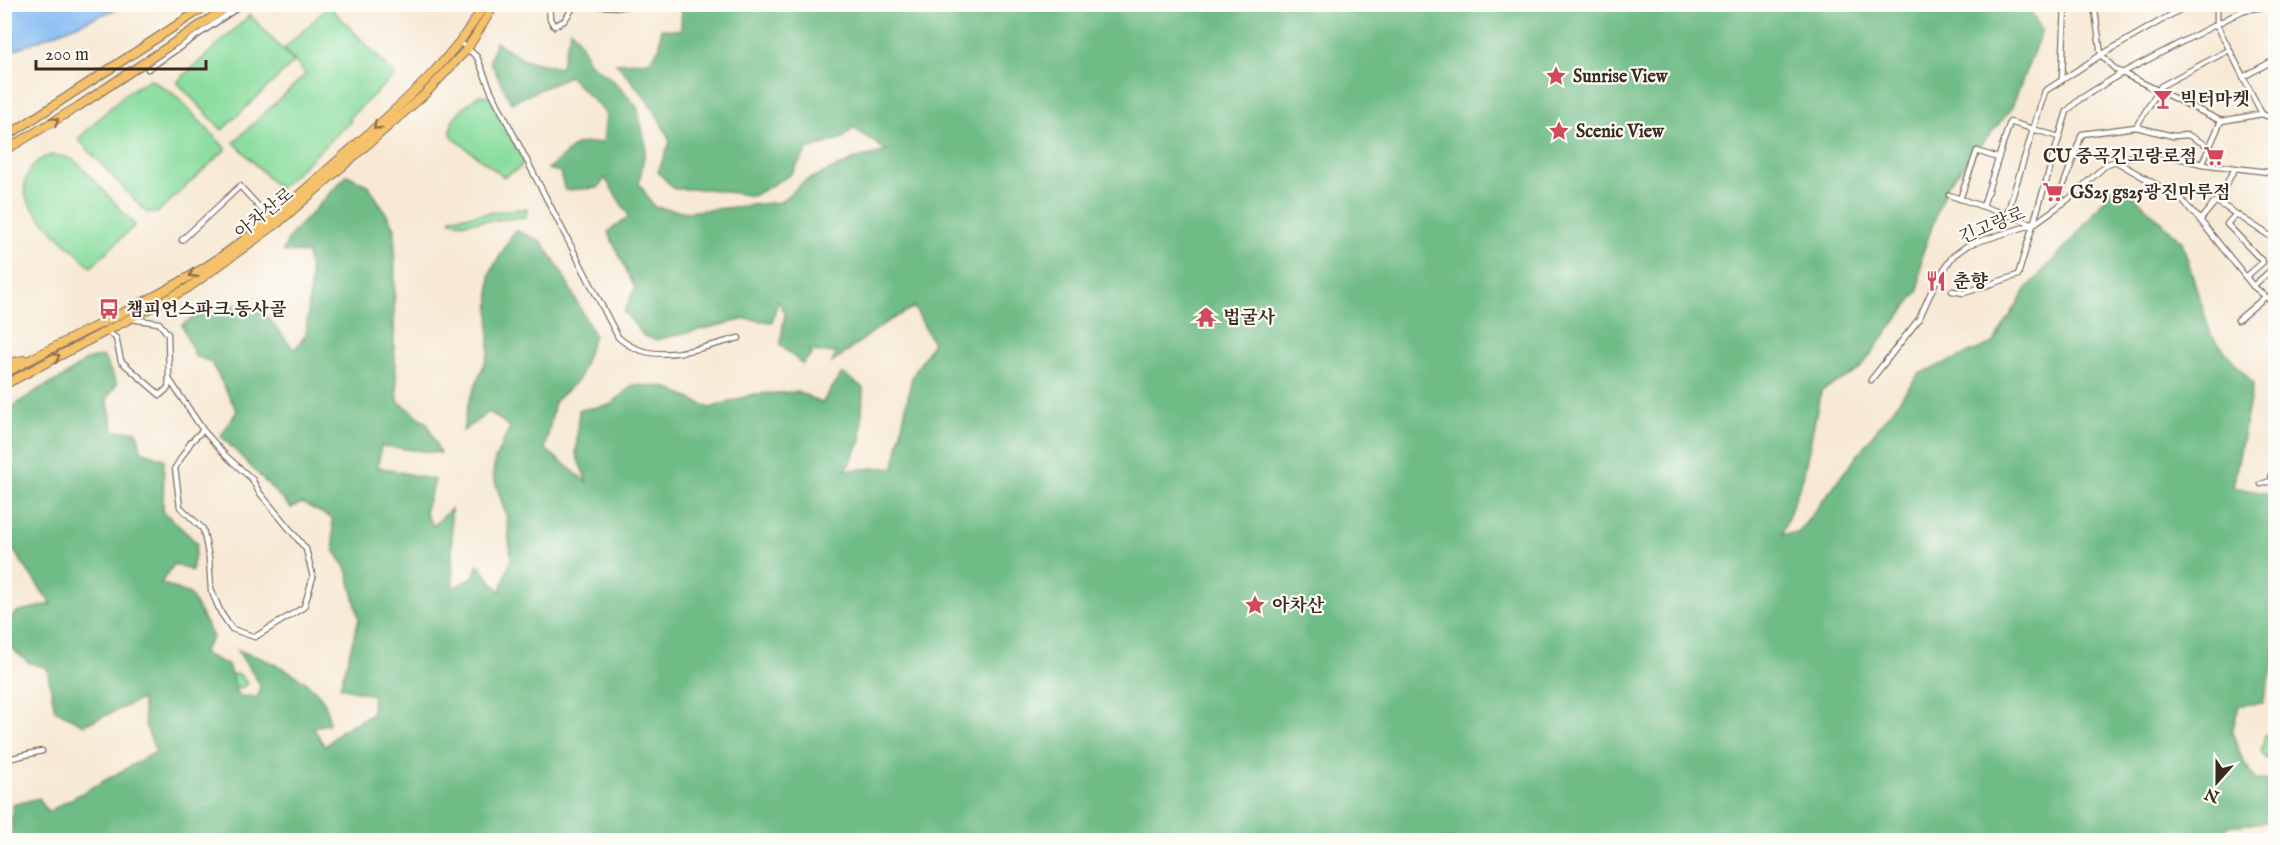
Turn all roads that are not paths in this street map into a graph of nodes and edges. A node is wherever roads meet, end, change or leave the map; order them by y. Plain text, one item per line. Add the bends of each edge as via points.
1 (209, 4) edge
2 (232, 4) edge
3 (243, 4) edge
4 (485, 4) edge
5 (495, 4) edge
6 (549, 4) edge
7 (637, 4) edge
8 (2065, 4) edge
9 (2094, 4) edge
10 (2190, 4) edge
11 (2217, 4) edge
12 (2272, 5) edge
13 (2217, 25) junction
14 (473, 34) junction
15 (464, 46) junction
16 (2229, 50) junction
17 (2101, 55) junction
18 (2276, 59) edge
19 (145, 66) junction
20 (2122, 73) junction
21 (432, 74) junction
22 (2243, 76) junction
23 (2062, 80) junction
24 (438, 81) junction
25 (2157, 91) junction
26 (2262, 114) junction
27 (2276, 120) edge
28 (2221, 121) junction
29 (2136, 127) junction
30 (2033, 129) junction
31 (2060, 137) junction
32 (4, 138) edge
33 (2208, 146) junction
34 (4, 151) edge
35 (1998, 158) junction
36 (2115, 161) junction
37 (2202, 164) junction
38 (2235, 169) junction
39 (2276, 173) edge
40 (1949, 195) dead end
41 (1960, 199) junction
42 (2216, 201) junction
43 (2064, 203) junction
44 (1983, 206) junction
45 (2007, 214) junction
46 (2235, 214) junction
47 (271, 220) junction
48 (2200, 220) junction
49 (2034, 224) junction
50 (183, 240) dead end
51 (2276, 240) edge
52 (2276, 266) edge
53 (2246, 277) junction
54 (2253, 286) junction
55 (1952, 291) dead end
56 (2265, 297) junction
57 (2274, 302) edge
58 (129, 318) junction
59 (2238, 320) dead end
60 (105, 330) junction
61 (739, 338) dead end
62 (35, 358) junction
63 (4, 364) edge
64 (4, 374) edge
65 (169, 380) junction
66 (1871, 380) dead end
67 (4, 385) edge
68 (202, 430) junction
69 (2276, 434) edge
70 (2261, 484) dead end
71 (42, 751) dead end
72 (4, 760) edge

1 - 32 highway
2 - 19 highway
3 - 19 street
4 - 14 main road, 아차산로
5 - 14 main road, 아차산로
6 - 7 street via 554,26 564,21 575,5
8 - 23 street
9 - 17 street
10 - 17 street
11 - 13 street
12 - 13 street via 2244,10
13 - 16 street
13 - 20 street
14 - 15 main road, 아차산로
15 - 21 main road, 아차산로
15 - 24 main road, 아차산로
15 - 61 street via 477,57 491,92 618,337 644,351 670,354
16 - 22 street
16 - 25 street
17 - 20 street
17 - 23 street
18 - 22 street
34 -> 19 highway
20 - 25 street
20 - 31 street via 2067,111
21 - 24 main road
21 -> 47 main road, 아차산로
22 - 26 street
23 - 30 street via 2045,91
24 - 58 main road, 아차산로 via 278,223 188,288
25 - 28 street
25 - 29 street
26 - 27 street
26 - 28 street
28 - 33 street
29 - 33 street via 2173,136 2188,135
29 - 43 street via 2082,134 2060,195
30 - 31 street
30 - 35 street via 2010,122
30 - 45 street
31 - 49 street
33 - 37 street
35 - 41 street via 1977,151
35 - 44 street
36 - 37 street, 긴고랑로 via 2141,153 2158,153
36 - 43 street, 긴고랑로
36 - 48 street via 2180,198
37 - 38 street, 긴고랑로
38 - 39 street, 긴고랑로
38 - 42 street
40 - 41 street
41 - 44 street
42 - 46 street
42 - 48 street
43 - 49 street, 긴고랑로
44 - 45 street
45 - 49 street
46 - 51 street
46 - 53 street via 2227,224 2263,262
47 - 50 street via 240,186
47 -> 62 main road, 아차산로 via 177,283
48 - 53 street
49 - 55 street via 2018,275 1964,293
49 - 66 street, 긴고랑로 via 1968,245 1953,256 1936,281 1919,320
52 - 54 street
53 - 54 street
54 - 56 street
56 - 57 street
56 - 59 street
58 - 60 main road, 아차산로
58 - 65 street via 159,323 168,334
60 - 65 street via 116,338 121,361 160,395 168,388
67 -> 60 main road, 아차산로
62 - 63 main road
62 - 64 main road, 아차산로
65 - 68 street
68 - 68 street via 175,468 180,507 202,529 211,590 221,613 232,629 255,637 304,607 313,577 306,549 252,479
69 - 70 street via 2271,481
71 - 72 street

